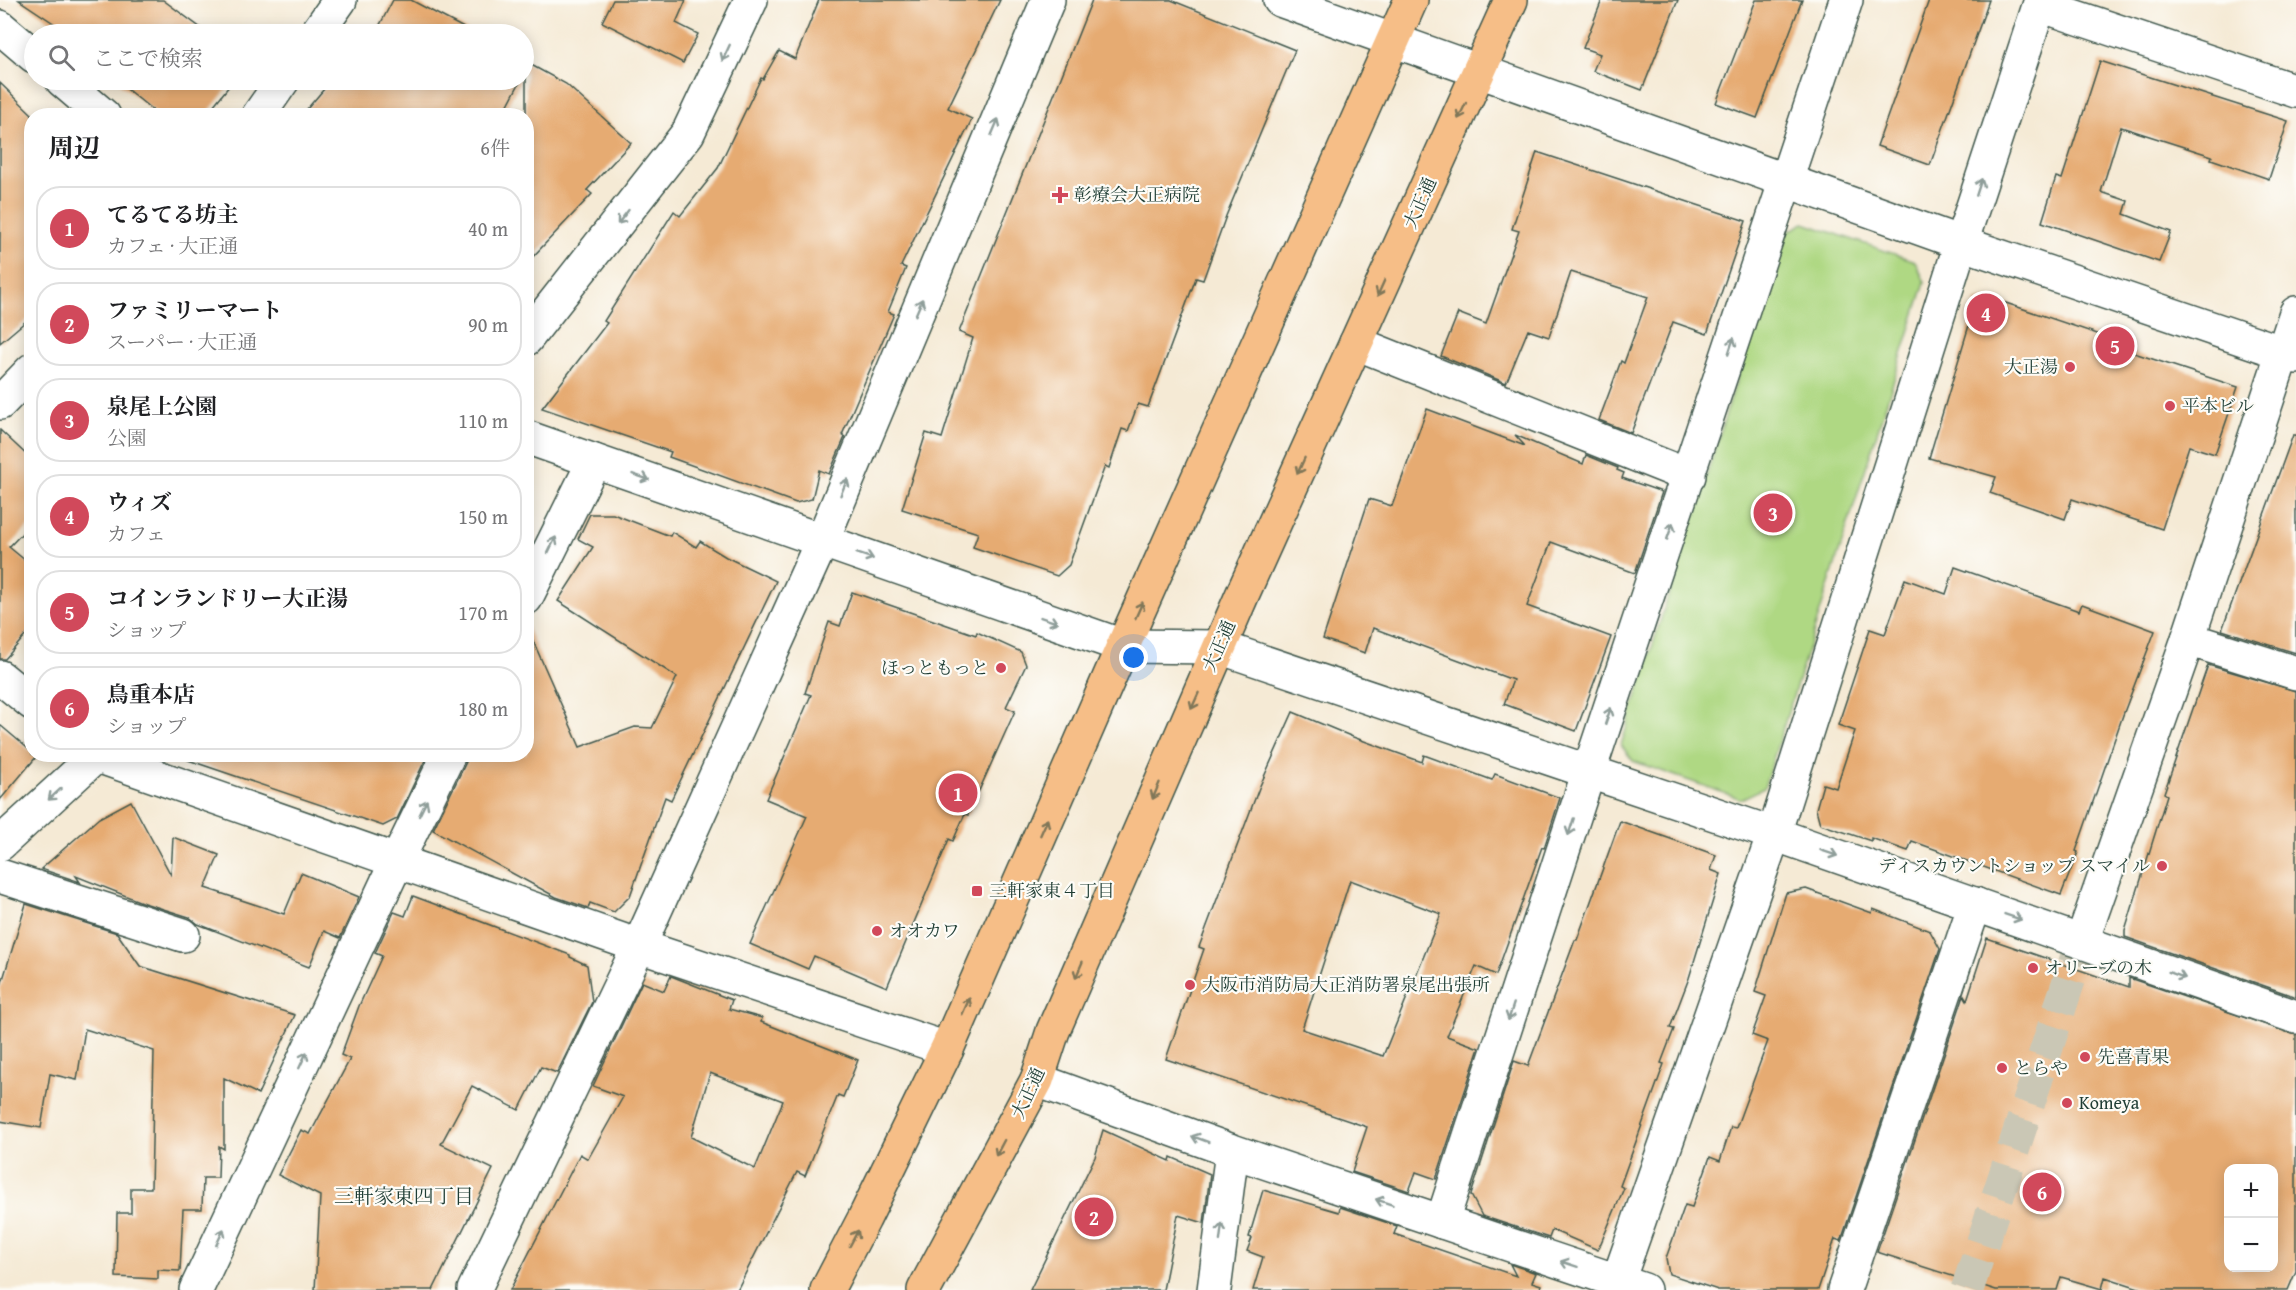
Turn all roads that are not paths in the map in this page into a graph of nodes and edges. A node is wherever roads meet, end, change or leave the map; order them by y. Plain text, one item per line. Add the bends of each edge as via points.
1 (6, 0) edge
2 (340, 0) edge
3 (751, 0) edge
4 (1048, 0) edge
5 (1280, 0) edge
6 (1411, 0) edge
7 (1511, 0) edge
8 (1846, 0) edge
9 (2040, 2) edge
10 (0, 15) edge
11 (323, 24) edge
12 (0, 27) edge
13 (1392, 40) junction
14 (24, 47) edge
15 (1480, 72) junction
16 (74, 90) edge
17 (276, 90) edge
18 (2296, 91) edge
19 (95, 108) edge
20 (264, 108) edge
21 (1785, 180) junction
22 (1961, 243) junction
23 (2296, 313) edge
24 (534, 329) edge
25 (1356, 343) junction
26 (2289, 355) edge
27 (24, 378) edge
28 (0, 403) edge
29 (534, 440) edge
30 (594, 461) junction
31 (1689, 476) junction
32 (822, 541) junction
33 (534, 582) edge
34 (2188, 639) junction
35 (1123, 646) junction
36 (1219, 647) junction
37 (2296, 673) edge
38 (0, 677) edge
39 (24, 697) edge
40 (88, 762) edge
41 (115, 762) edge
42 (445, 762) edge
43 (1589, 771) junction
44 (1774, 834) junction
45 (0, 844) edge
46 (397, 861) junction
47 (0, 876) edge
48 (1975, 904) junction
49 (183, 935) dead end
50 (2082, 941) junction
51 (639, 946) junction
52 (2296, 1017) edge
53 (946, 1049) junction
54 (1037, 1080) junction
55 (1232, 1151) junction
56 (1442, 1222) junction
57 (1631, 1285) edge
58 (196, 1290) edge
59 (474, 1290) edge
60 (827, 1290) edge
61 (924, 1290) edge
62 (1214, 1290) edge
63 (1844, 1290) edge

1 - 10 street
2 - 11 street
3 -> 24 street via 688,133
32 -> 4 street
5 - 13 street
6 - 13 main road
7 - 15 main road, 大正通
8 - 21 street
9 - 18 street
22 -> 9 street
12 - 14 street
13 - 15 street
35 -> 13 main road
15 - 21 street
15 -> 25 main road, 大正通
16 - 19 street
17 - 20 street
21 - 22 street
31 -> 21 street
22 - 26 street
22 - 44 street
23 - 26 street
25 - 31 street
25 -> 36 main road, 大正通
26 - 34 street
27 - 28 street
29 - 30 street
30 -> 32 street
33 -> 30 street
43 -> 31 street
32 -> 35 street
32 - 51 street
34 - 37 street
34 - 50 street
35 - 36 street
53 -> 35 main road
36 - 43 street
36 -> 54 main road, 大正通 via 1053,1031
38 - 39 street
40 -> 45 street
41 - 46 street
46 -> 42 street
43 - 44 street
43 -> 56 street
44 -> 48 street
44 - 57 street
46 - 51 street
58 -> 46 street
47 - 49 street
48 -> 50 street
48 - 63 street
50 -> 52 street
51 - 53 street
51 - 59 street
60 -> 53 main road
55 -> 54 street
54 -> 61 main road, 大正通
56 -> 55 street
62 -> 55 street
57 -> 56 street

